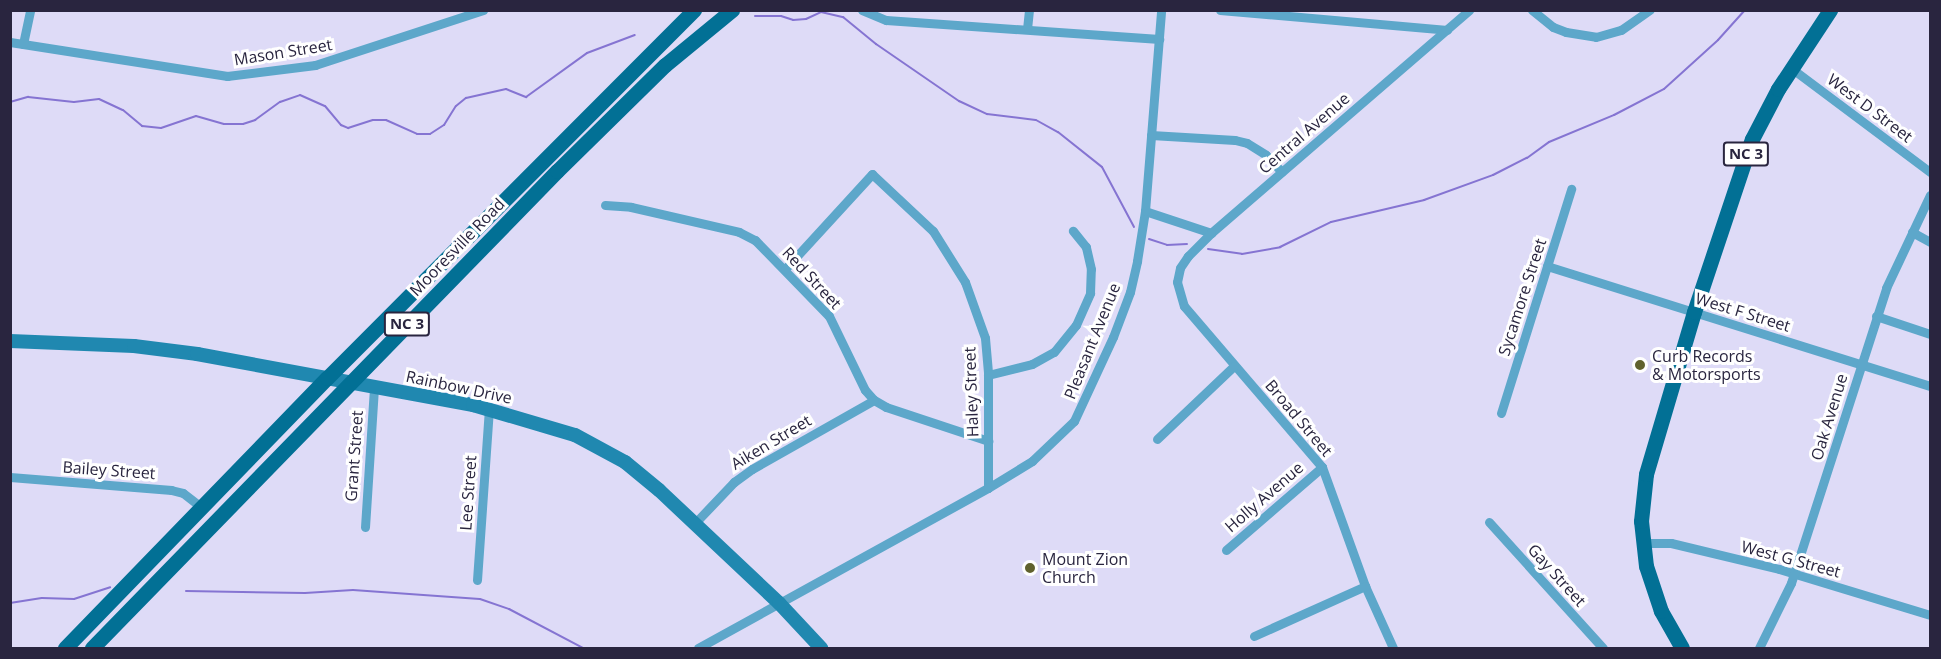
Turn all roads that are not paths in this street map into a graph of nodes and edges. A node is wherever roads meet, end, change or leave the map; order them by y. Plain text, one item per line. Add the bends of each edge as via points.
1 (30, 10) edge
2 (483, 10) edge
3 (732, 10) edge
4 (862, 10) edge
5 (1029, 10) edge
6 (1161, 10) edge
7 (1220, 10) edge
8 (1469, 10) edge
9 (1532, 10) edge
10 (1650, 10) edge
11 (1830, 10) edge
12 (686, 13) edge
13 (1027, 30) junction
14 (1448, 30) junction
15 (1159, 39) junction
16 (10, 42) edge
17 (23, 44) junction
18 (1791, 68) junction
19 (1151, 135) junction
20 (1282, 172) junction
21 (1930, 172) edge
22 (1571, 189) dead end
23 (1930, 195) edge
24 (605, 205) dead end
25 (1145, 212) junction
26 (1073, 231) dead end
27 (1912, 232) junction
28 (1211, 233) junction
29 (1930, 242) edge
30 (1547, 266) junction
31 (785, 269) junction
32 (1694, 312) junction
33 (1876, 316) junction
34 (1930, 334) edge
35 (10, 341) edge
36 (1862, 365) junction
37 (1234, 366) junction
38 (988, 375) junction
39 (327, 378) junction
40 (351, 382) junction
41 (374, 386) junction
42 (1930, 386) edge
43 (874, 400) junction
44 (489, 409) junction
45 (1501, 413) dead end
46 (1157, 439) dead end
47 (988, 441) junction
48 (1322, 467) junction
49 (10, 477) edge
50 (988, 488) junction
51 (201, 507) junction
52 (1489, 522) dead end
53 (695, 524) junction
54 (365, 527) dead end
55 (1642, 543) junction
56 (1226, 550) dead end
57 (1794, 574) junction
58 (477, 580) dead end
59 (1365, 586) junction
60 (779, 603) junction
61 (1930, 615) edge
62 (1254, 636) dead end
63 (97, 647) edge
64 (65, 648) edge
65 (698, 648) edge
66 (821, 648) edge
67 (1394, 648) edge
68 (1603, 648) edge
69 (1682, 648) edge
70 (1759, 648) edge

1 - 17 street
2 - 17 street, Mason Street via 315,65 227,76
3 - 40 main road, Mooresville Road / NC 3 via 665,66 556,171
4 - 13 street via 886,20
5 - 13 street
6 - 15 street, Pleasant Avenue
7 - 14 street
8 - 14 street, Central Avenue
9 - 10 street via 1566,33 1596,37 1621,30
11 - 18 main road, NC 3
12 - 39 main road, Mooresville Road / NC 3
13 - 15 street
14 - 20 street, Central Avenue
15 - 19 street, Pleasant Avenue
16 - 17 street, Mason Street
18 - 21 street, West D Street
18 - 32 main road, NC 3 via 1750,146
19 - 20 street via 1247,143
19 - 25 street, Pleasant Avenue
20 - 28 street, Central Avenue
22 - 30 street, Sycamore Street
23 - 27 street, Oak Avenue
24 - 31 street, Red Street via 631,207 739,232 755,240
25 - 28 street
25 - 50 street, Pleasant Avenue via 1130,292 1096,378 1074,421 1032,461
26 - 38 street via 1086,247 1092,269 1090,293 1076,325 1054,352 1032,364
27 - 29 street
27 - 33 street, Oak Avenue
28 - 37 street, Broad Street via 1180,268 1179,295 1188,313
30 - 32 street, West F Street
30 - 45 street, Sycamore Street
31 - 38 street, Haley Street via 872,174 941,241 965,282 985,338
31 - 43 street, Red Street via 833,322 865,390
32 - 36 street, West F Street
32 - 55 main road, NC 3 via 1646,474 1641,498
33 - 34 street
33 - 36 street, Oak Avenue
35 - 39 main road, Rainbow Drive via 134,346
36 - 42 street, West F Street
36 - 57 street, Oak Avenue
37 - 46 street
37 - 48 street, Broad Street
38 - 47 street, Haley Street
39 - 40 main road, Rainbow Drive
39 - 51 main road, Mooresville Road / NC 3
40 - 41 main road, Rainbow Drive
40 - 63 main road, Mooresville Road / NC 3
41 - 44 main road, Rainbow Drive
41 - 54 street, Grant Street
43 - 47 street
43 - 53 street, Aiken Street via 752,469 734,482
44 - 53 main road, Rainbow Drive via 594,443 633,469
44 - 58 street, Lee Street
47 - 50 street, Haley Street
48 - 56 street, Holly Avenue
48 - 59 street, Broad Street
49 - 51 street, Bailey Street via 163,489 183,493
50 - 60 street, Pleasant Avenue
51 - 64 main road, Mooresville Road / NC 3
52 - 68 street, Gay Street
53 - 60 main road, Rainbow Drive
55 - 57 street, West G Street via 1671,543
55 - 69 main road, NC 3 via 1661,611
57 - 61 street, West G Street
57 - 70 street, Oak Avenue
59 - 62 street
59 - 67 street, Broad Street
60 - 65 street, Pleasant Avenue
60 - 66 main road, Rainbow Drive

